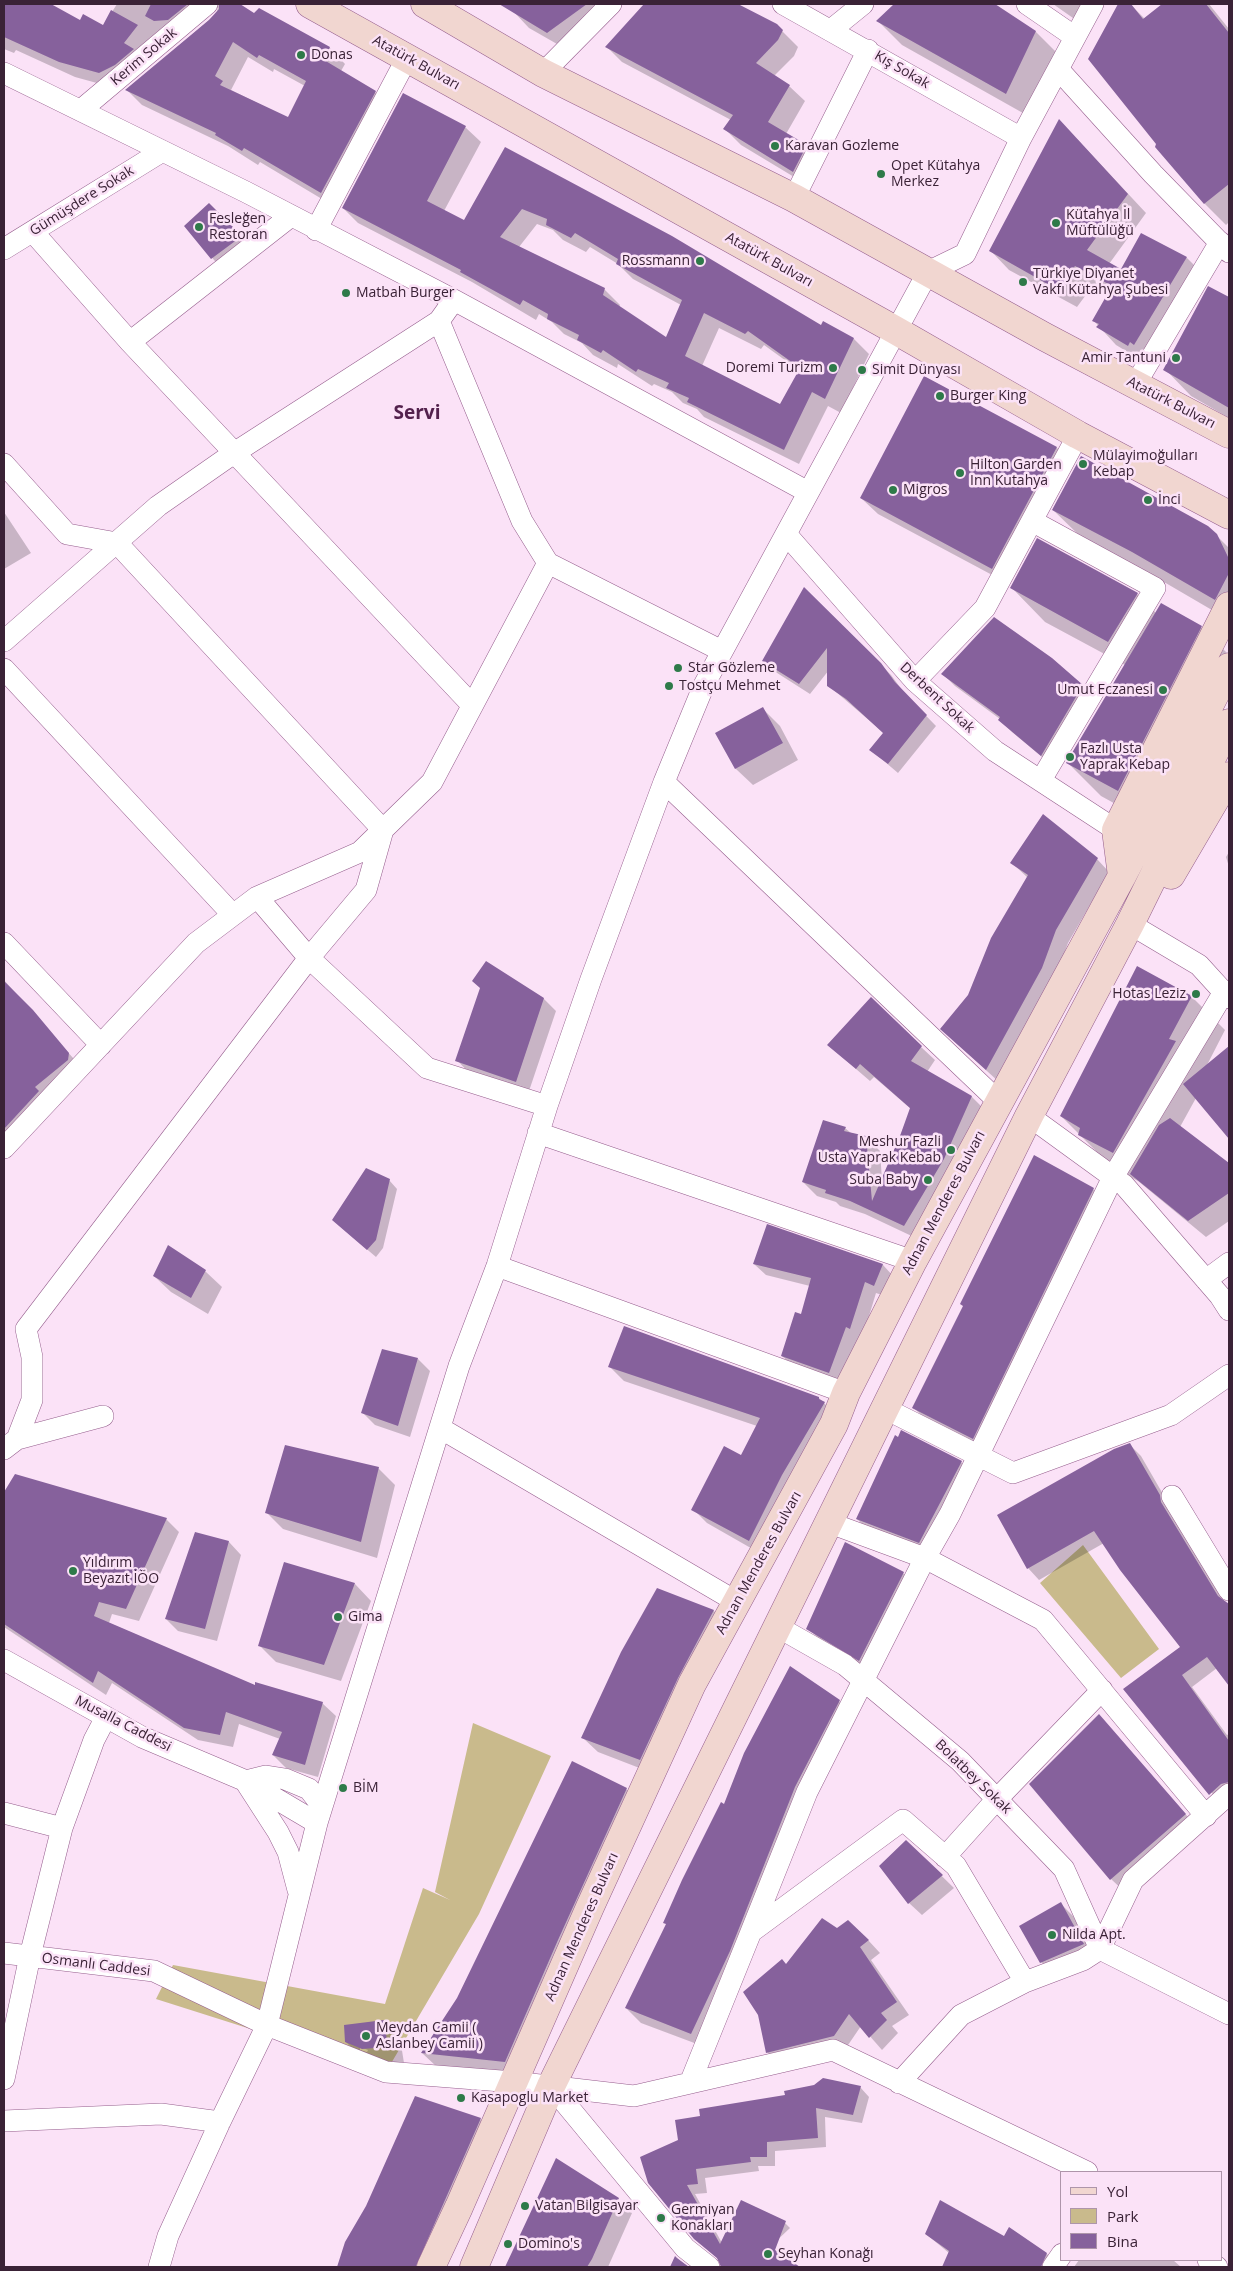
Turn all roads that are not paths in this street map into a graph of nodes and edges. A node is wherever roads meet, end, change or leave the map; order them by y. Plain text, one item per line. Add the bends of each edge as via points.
1 (207, 4) edge
2 (310, 4) edge
3 (425, 4) edge
4 (611, 4) edge
5 (783, 4) edge
6 (863, 4) edge
7 (1027, 4) edge
8 (1093, 4) edge
9 (831, 30) junction
10 (1075, 37) junction
11 (868, 50) junction
12 (407, 58) junction
13 (1059, 70) junction
14 (4, 73) edge
15 (542, 73) junction
16 (81, 110) junction
17 (1021, 138) junction
18 (161, 152) junction
19 (794, 198) junction
20 (291, 216) junction
21 (316, 230) junction
22 (33, 232) junction
23 (1225, 247) edge
24 (4, 249) edge
25 (928, 272) junction
26 (454, 300) junction
27 (439, 321) junction
28 (895, 330) junction
29 (130, 342) junction
30 (1135, 385) junction
31 (1229, 434) edge
32 (1078, 435) junction
33 (234, 453) junction
34 (4, 464) edge
35 (808, 492) junction
36 (1229, 516) edge
37 (1032, 521) junction
38 (786, 534) junction
39 (117, 543) junction
40 (548, 563) junction
41 (1229, 606) edge
42 (4, 641) edge
43 (722, 651) junction
44 (1229, 667) edge
45 (4, 669) edge
46 (915, 681) junction
47 (472, 706) junction
48 (1229, 724) edge
49 (1229, 776) edge
50 (1041, 780) junction
51 (664, 782) junction
52 (383, 830) junction
53 (1116, 830) junction
54 (1122, 876) junction
55 (257, 897) junction
56 (233, 915) junction
57 (1130, 924) junction
58 (4, 943) edge
59 (309, 958) junction
60 (1227, 995) edge
61 (100, 1045) junction
62 (999, 1102) junction
63 (547, 1106) junction
64 (1029, 1116) junction
65 (538, 1133) junction
66 (4, 1148) edge
67 (1113, 1177) junction
68 (913, 1261) junction
69 (1229, 1263) edge
70 (497, 1266) junction
71 (1206, 1280) junction
72 (1229, 1310) edge
73 (1229, 1375) edge
74 (846, 1393) junction
75 (886, 1409) junction
76 (102, 1416) dead end
77 (440, 1428) junction
78 (10, 1444) edge
79 (979, 1455) junction
80 (1172, 1496) dead end
81 (830, 1522) junction
82 (925, 1558) junction
83 (1229, 1590) edge
84 (737, 1602) junction
85 (778, 1627) junction
86 (4, 1660) edge
87 (863, 1680) junction
88 (1102, 1690) junction
89 (106, 1717) junction
90 (246, 1781) junction
91 (1229, 1794) edge
92 (997, 1799) junction
93 (4, 1813) edge
94 (319, 1815) junction
95 (1206, 1816) junction
96 (62, 1828) junction
97 (945, 1857) junction
98 (298, 1893) junction
99 (751, 1932) junction
100 (1100, 1949) junction
101 (4, 1953) edge
102 (30, 1956) junction
103 (1026, 1982) junction
104 (1229, 2014) edge
105 (267, 2025) junction
106 (4, 2079) edge
107 (514, 2082) junction
108 (690, 2083) junction
109 (899, 2083) junction
110 (551, 2086) junction
111 (4, 2121) edge
112 (220, 2122) junction
113 (1085, 2171) edge
114 (1060, 2257) edge
115 (159, 2267) edge
116 (430, 2267) edge
117 (474, 2267) edge
118 (709, 2267) edge
119 (1052, 2267) edge

1 - 16 street, Kerim Sokak
2 - 12 main road, Atatürk Bulvarı
3 - 15 main road, Atatürk Bulvarı
4 - 15 street
5 - 9 street, Kış Sokak
6 - 9 street
7 - 10 street
8 - 10 street
9 - 11 street, Kış Sokak
10 - 13 street
11 - 17 street, Kış Sokak
11 - 19 street
12 - 21 street
12 - 28 main road, Atatürk Bulvarı
13 - 17 street
13 - 23 street via 1153,174
14 - 16 street
15 - 19 main road, Atatürk Bulvarı
16 - 18 street
17 - 25 street via 965,254
18 - 20 street
18 - 22 street, Gümüşdere Sokak
19 - 25 main road, Atatürk Bulvarı
20 - 21 street
20 - 29 street
21 - 26 street
22 - 24 street, Gümüşdere Sokak
22 - 29 street
23 - 30 street
25 - 28 street
25 - 30 main road, Atatürk Bulvarı
26 - 27 street
26 - 35 street
27 - 33 street
27 - 40 street via 522,521
28 - 32 main road, Atatürk Bulvarı
28 - 35 street
29 - 33 street
30 - 31 main road, Atatürk Bulvarı
32 - 36 main road, Atatürk Bulvarı
32 - 37 street
33 - 39 street via 158,506
33 - 47 street
34 - 39 street via 67,534
35 - 38 street
37 - 46 street via 985,608
37 - 50 street via 1155,588
38 - 43 street
38 - 46 street, Derbent Sokak
39 - 42 street
39 - 52 street
40 - 43 street
40 - 47 street
41 - 53 main road
43 - 51 street via 704,685
44 - 54 main road, Adnan Menderes Bulvarı
45 - 56 street
46 - 50 street, Derbent Sokak via 995,751
47 - 52 street via 432,782
48 - 57 main road
49 - 57 main road via 1164,885
50 - 53 street, Derbent Sokak
51 - 62 street
51 - 63 street
52 - 55 street via 360,852
52 - 59 street via 366,890
53 - 54 main road
54 - 62 main road, Adnan Menderes Bulvarı
55 - 56 street
55 - 59 street
56 - 61 street via 196,943
57 - 60 street via 1199,965
57 - 64 main road
58 - 61 street
59 - 63 street via 427,1068
59 - 78 street via 26,1329 32,1357 32,1400
60 - 67 street
61 - 66 street
62 - 68 main road, Adnan Menderes Bulvarı
63 - 65 street
64 - 67 street
64 - 75 main road
65 - 68 street
65 - 70 street
67 - 71 street via 1124,1185
67 - 79 street
68 - 74 main road, Adnan Menderes Bulvarı
69 - 71 street
70 - 74 street
70 - 77 street via 459,1366
71 - 72 street
73 - 79 street via 1171,1415 1013,1473
74 - 84 main road, Adnan Menderes Bulvarı via 834,1424
75 - 79 street
75 - 81 main road
76 - 78 street
77 - 84 street
77 - 94 street
79 - 82 street
80 - 83 street
81 - 82 street
81 - 85 main road
82 - 87 street
82 - 88 street via 1043,1620
84 - 107 main road, Adnan Menderes Bulvarı via 692,1684
85 - 87 street, Bolatbey Sokak via 845,1665
85 - 110 main road
86 - 89 street, Musalla Caddesi
87 - 92 street, Bolatbey Sokak via 960,1761
87 - 99 street via 807,1792
88 - 92 street
88 - 95 street
89 - 90 street, Musalla Caddesi via 142,1737
89 - 96 street via 94,1740
90 - 94 street, Musalla Caddesi
90 - 98 street via 278,1832 296,1874
91 - 95 street
92 - 97 street
92 - 100 street, Bolatbey Sokak via 1064,1869
93 - 96 street
94 - 98 street
95 - 100 street via 1133,1880
96 - 102 street
97 - 99 street via 903,1820
97 - 103 street via 956,1866
98 - 105 street
99 - 108 street
100 - 103 street via 1082,1960
100 - 104 street
101 - 102 street, Osmanlı Caddesi
102 - 105 street, Osmanlı Caddesi via 154,1971
102 - 106 street
103 - 109 street via 961,2015
105 - 107 street, Osmanlı Caddesi via 386,2072
105 - 112 street
107 - 110 street, Osmanlı Caddesi
107 - 116 main road, Adnan Menderes Bulvarı
108 - 109 street, Osmanlı Caddesi via 833,2050
108 - 110 street, Osmanlı Caddesi via 634,2096
109 - 113 street, Osmanlı Caddesi
110 - 117 main road
110 - 118 street via 685,2248
111 - 112 street via 160,2114
112 - 115 street via 168,2236
114 - 119 street

